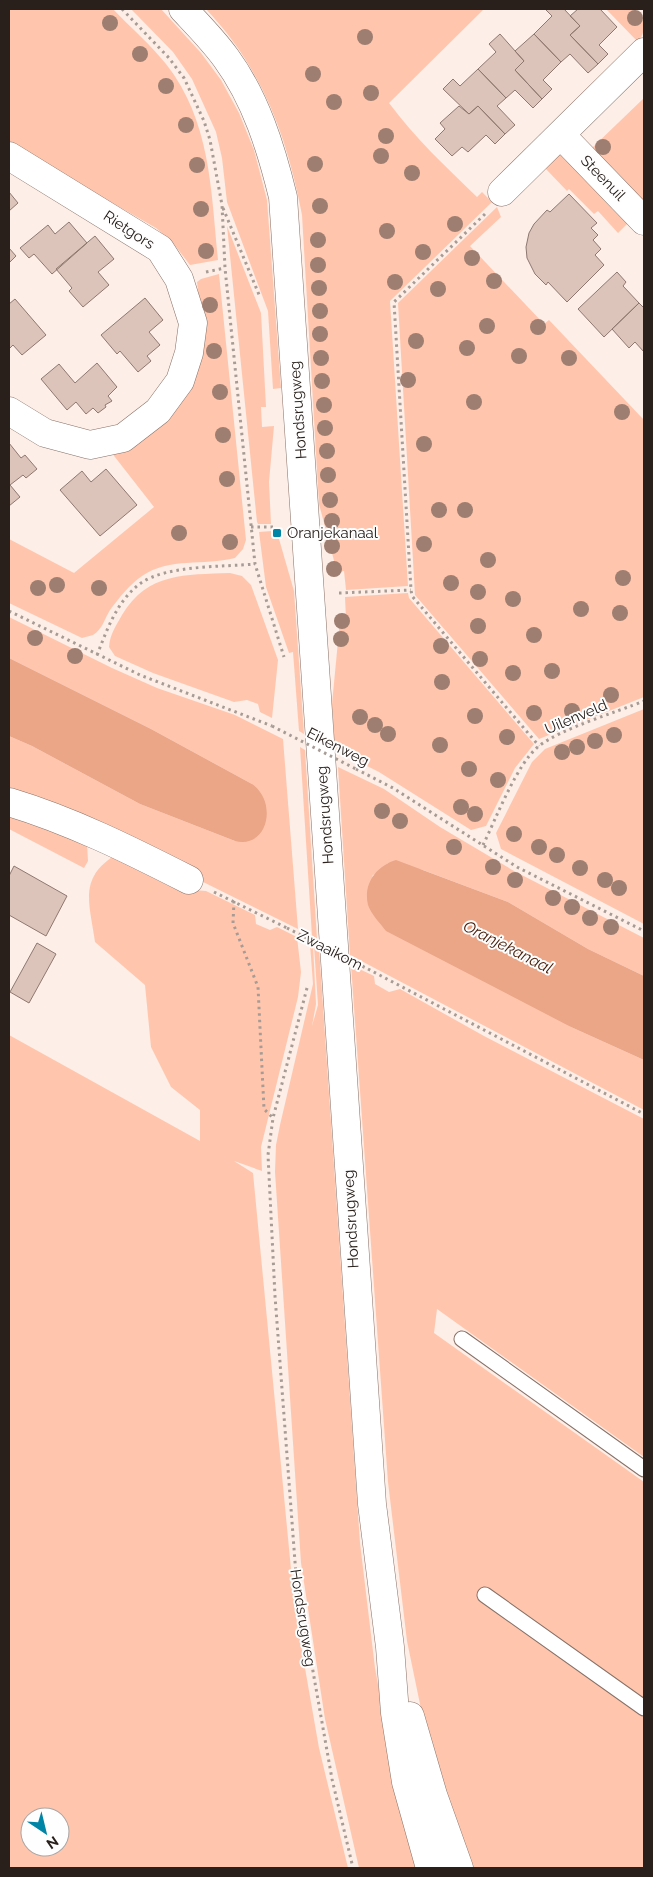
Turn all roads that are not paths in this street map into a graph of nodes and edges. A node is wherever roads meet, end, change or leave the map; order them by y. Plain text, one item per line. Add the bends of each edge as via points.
1 (183, 9) edge
2 (644, 52) edge
3 (561, 135) junction
4 (9, 156) edge
5 (502, 192) road end
6 (644, 222) edge
7 (9, 411) edge
8 (9, 802) edge
9 (189, 880) road end
10 (462, 1339) dead end
11 (644, 1469) edge
12 (485, 1595) dead end
13 (390, 1648) junction
14 (644, 1708) edge
15 (430, 1868) edge
16 (460, 1868) edge

1 - 13 street, Hondsrugweg via 227,59 252,102 272,154 286,220 356,1287 372,1504
2 - 3 street
3 - 5 street
3 - 6 street, Steenuil
4 - 7 street, Rietgors via 160,249 179,279 193,323 189,353 180,381 158,412 123,438 90,445 45,433
8 - 9 street via 52,815 108,839
10 - 11 lane
12 - 14 lane
13 - 15 street, Hondsrugweg via 395,1713 406,1782
13 - 16 street, Hondsrugweg via 433,1795

